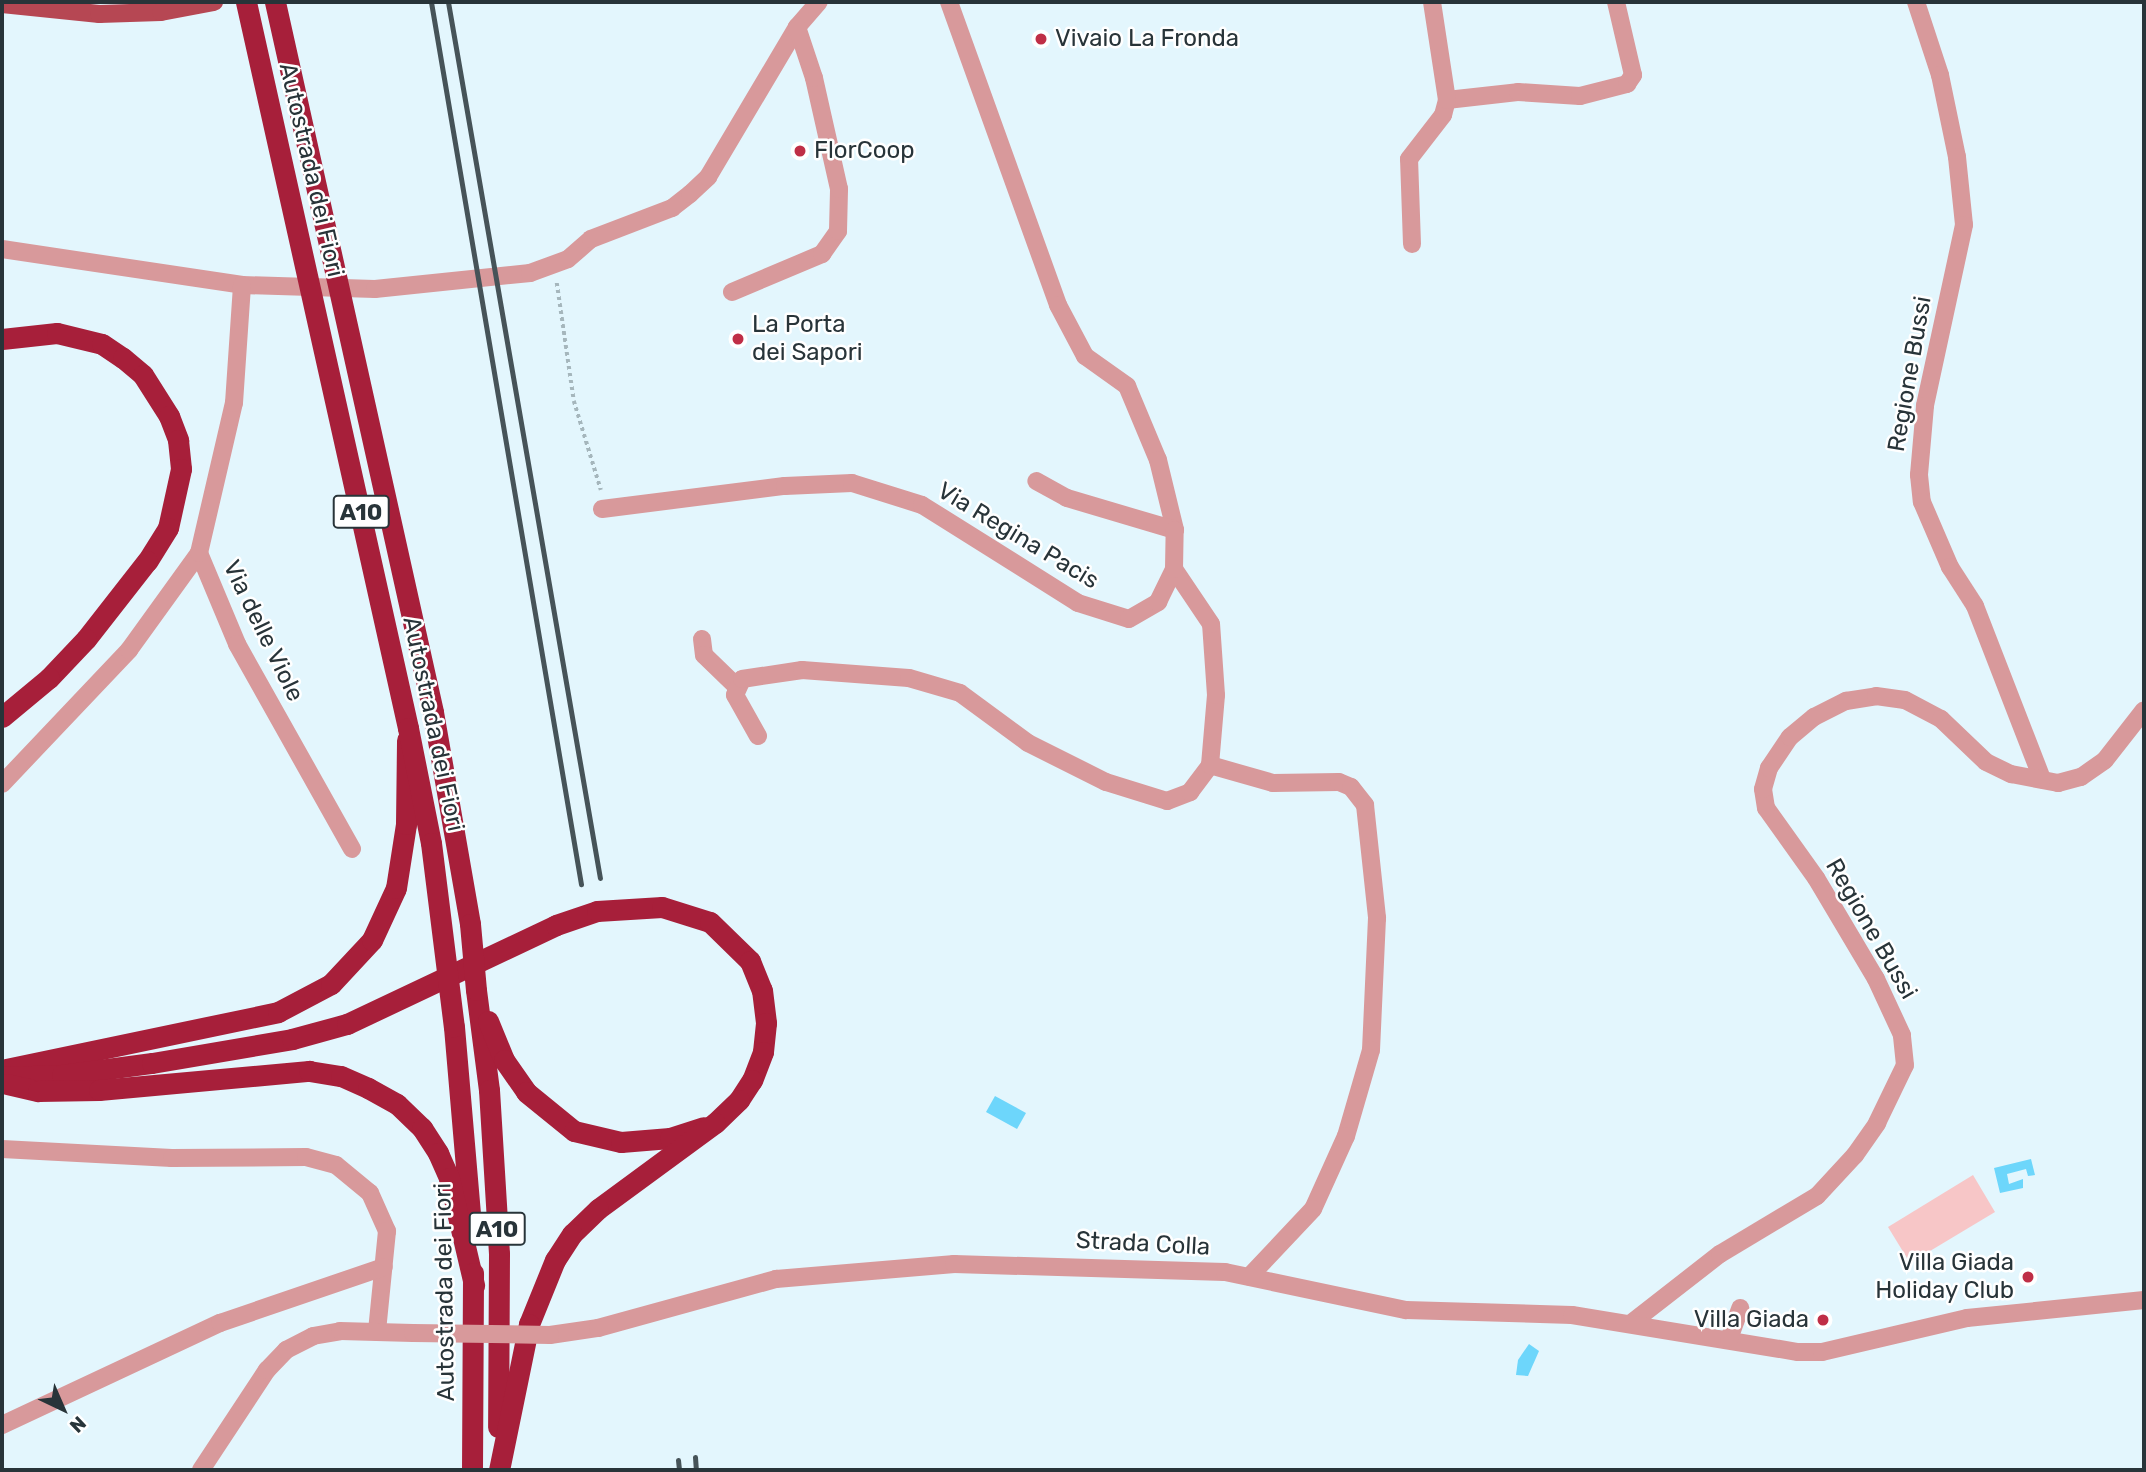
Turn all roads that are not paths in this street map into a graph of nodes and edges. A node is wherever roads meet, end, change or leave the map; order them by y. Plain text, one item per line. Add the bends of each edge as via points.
1 (214, 2) edge
2 (246, 2) edge
3 (275, 2) edge
4 (819, 2) edge
5 (949, 2) edge
6 (1432, 2) edge
7 (1616, 2) edge
8 (1916, 2) edge
9 (2, 4) edge
10 (797, 27) junction
11 (1447, 100) junction
12 (1412, 244) dead end
13 (2, 249) edge
14 (242, 285) junction
15 (732, 292) dead end
16 (2, 339) edge
17 (1037, 481) dead end
18 (605, 509) road end
19 (1175, 530) junction
20 (199, 553) junction
21 (1174, 569) junction
22 (702, 639) dead end
23 (736, 686) junction
24 (2144, 710) edge
25 (2, 717) edge
26 (408, 727) junction
27 (758, 736) dead end
28 (1210, 765) junction
29 (2042, 779) junction
30 (2, 784) edge
31 (352, 849) dead end
32 (476, 990) junction
33 (2, 1070) edge
34 (2, 1077) edge
35 (2, 1083) edge
36 (715, 1123) junction
37 (2, 1149) edge
38 (384, 1267) junction
39 (1249, 1277) junction
40 (474, 1285) junction
41 (2144, 1300) edge
42 (1740, 1308) dead end
43 (1630, 1324) junction
44 (377, 1332) junction
45 (1729, 1339) junction
46 (2, 1425) edge
47 (201, 1470) edge
48 (472, 1470) edge
49 (498, 1470) edge

1 - 9 main road via 161,12 99,14
2 - 26 highway, Autostrada dei Fiori / A10, bridge
3 - 32 highway, Autostrada dei Fiori / A10, bridge via 433,712 470,923
4 - 10 street
5 - 19 street, Via Regina Pacis via 1058,305 1085,356 1127,386 1158,460
6 - 11 street
7 - 11 street via 1633,75 1627,84 1580,96 1518,92
8 - 29 street, Regione Bussi via 1940,75 1957,157 1964,225 1925,406 1919,475 1922,502 1950,566 1975,606
10 - 14 street via 708,177 672,208 591,239 554,264 530,274 375,289
10 - 15 street via 814,78 839,189 838,231 822,254
11 - 12 street via 1443,115 1409,159
13 - 14 street
14 - 20 street via 234,404
16 - 25 highway via 57,333 102,344 123,358 143,375 164,407 178,440 181,469 168,528 147,561 50,678
17 - 19 street via 1067,498
18 - 21 street, Via Regina Pacis via 785,486 852,484 922,505 1078,603 1129,619 1158,602
19 - 21 street, Via Regina Pacis
20 - 30 street, Via delle Viole via 129,650
20 - 31 street, Via delle Viole via 237,644
21 - 28 street via 1211,624 1216,695
22 - 23 street via 704,654
23 - 27 street via 735,695
23 - 28 street via 742,679 768,672 802,670 933,681 960,693 1028,743 1106,782 1167,801 1190,792
24 - 29 street, Regione Bussi via 2105,760 2081,777 2058,783
26 - 33 highway, bridge via 403,857 385,916 363,951 331,984 278,1012 40,1058
26 - 40 highway, Autostrada dei Fiori / A10, bridge via 431,843 454,1027
28 - 39 street via 1273,783 1339,782 1351,787 1365,805 1376,906 1370,1050 1346,1136 1313,1209
29 - 43 street, Regione Bussi via 2011,774 1986,762 1941,719 1905,700 1876,696 1846,701 1814,716 1790,737 1769,768 1763,789 1766,808 1863,956 1902,1035 1905,1065 1855,1156 1817,1196 1720,1254
32 - 36 highway via 504,1060 526,1092 574,1131 601,1140 648,1141
32 - 49 highway, Autostrada dei Fiori / A10 via 489,1090 499,1254
34 - 36 highway via 62,1075 292,1039 398,1003 577,918 633,905 662,907 710,922 750,961 762,990 763,1052 739,1100
35 - 40 highway via 38,1091 99,1090 309,1071 341,1076 397,1104 422,1128 438,1153 449,1178
36 - 49 highway via 598,1209 572,1234 555,1261 529,1324
37 - 38 street via 322,1160 350,1173 378,1205 387,1231
38 - 44 street
38 - 46 street via 220,1323
39 - 43 street, Strada Colla via 1406,1310 1533,1312
39 - 44 street, Strada Colla, bridge via 1191,1270 954,1264 776,1279 636,1319 550,1335
40 - 48 highway, Autostrada dei Fiori / A10
41 - 45 street, Strada Colla via 1955,1320 1822,1352
42 - 45 street
43 - 45 street, Strada Colla
44 - 47 street, Strada Colla via 313,1336 286,1350 267,1370

